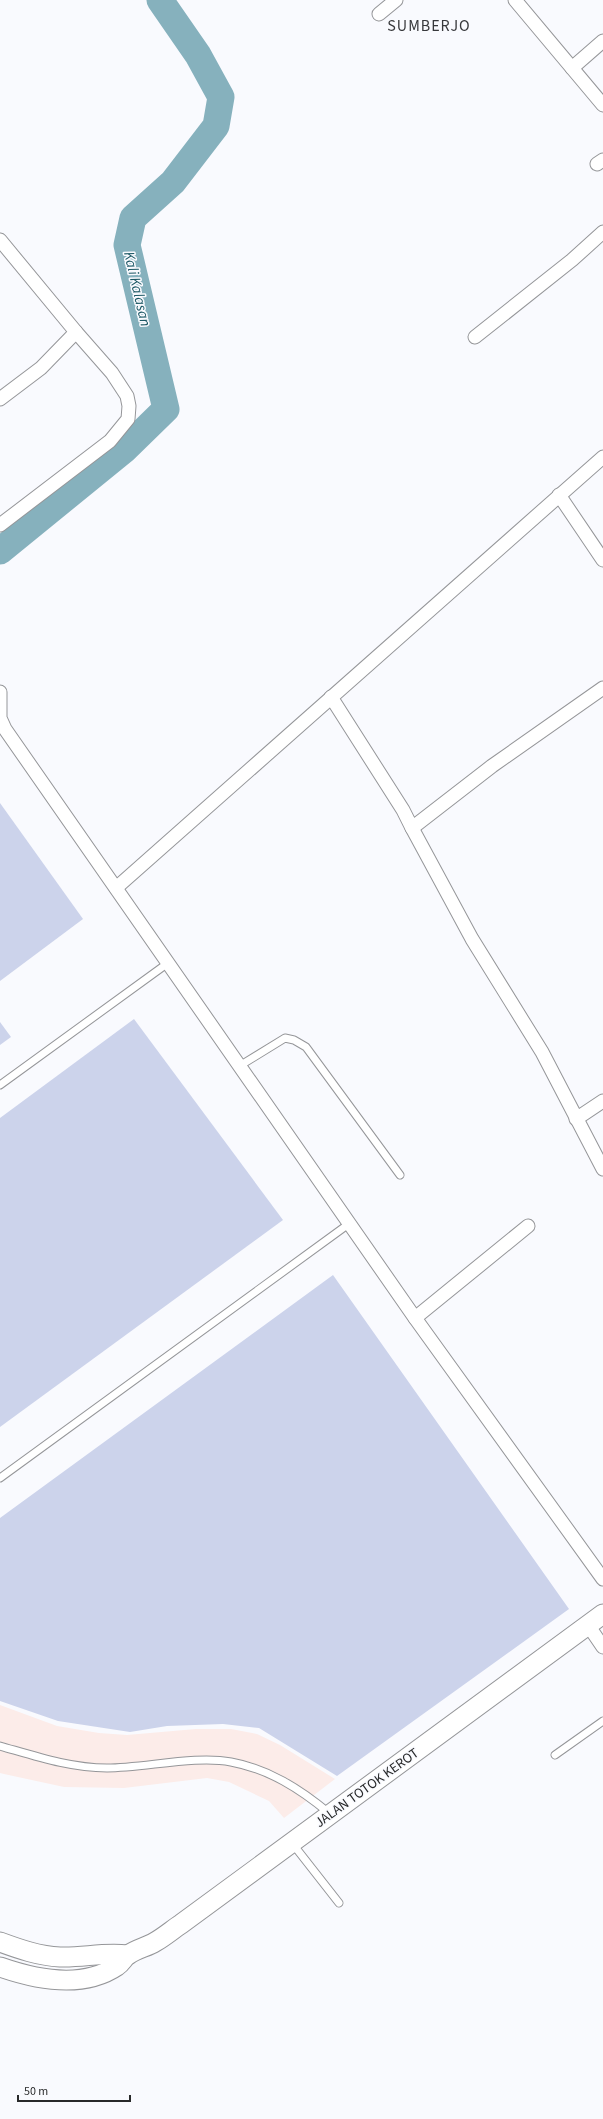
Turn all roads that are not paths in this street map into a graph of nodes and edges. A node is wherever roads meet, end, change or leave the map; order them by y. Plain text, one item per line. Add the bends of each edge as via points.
1 (396, 0) edge
2 (515, 0) edge
3 (379, 14) dead end
4 (603, 41) edge
5 (572, 68) junction
6 (603, 105) edge
7 (603, 232) edge
8 (0, 240) edge
9 (76, 332) junction
10 (475, 337) dead end
11 (0, 399) edge
12 (603, 456) edge
13 (559, 495) junction
14 (0, 525) edge
15 (603, 560) edge
16 (603, 688) edge
17 (0, 692) edge
18 (331, 697) junction
19 (0, 718) edge
20 (412, 828) junction
21 (116, 888) junction
22 (168, 964) junction
23 (241, 1065) junction
24 (0, 1085) edge
25 (603, 1101) edge
26 (576, 1119) junction
27 (603, 1169) edge
28 (400, 1175) dead end
29 (350, 1223) junction
30 (528, 1226) dead end
31 (415, 1318) junction
32 (0, 1478) edge
33 (603, 1579) edge
34 (596, 1620) edge
35 (603, 1647) edge
36 (603, 1721) edge
37 (0, 1746) edge
38 (555, 1755) dead end
39 (330, 1815) junction
40 (292, 1843) junction
41 (339, 1903) dead end
42 (0, 1942) edge
43 (127, 1955) junction
44 (0, 1966) edge

1 - 3 street
2 - 5 street
4 - 5 street
5 - 6 street
7 - 10 street
8 - 9 street
9 - 11 street via 41,368
9 - 14 street via 123,387 129,406 128,419 110,441
12 - 13 street
13 - 15 street
13 - 18 street
16 - 20 street via 492,766
17 - 19 street
18 - 20 street via 404,810
18 - 21 street
19 - 21 street via 5,729
20 - 26 street via 472,939 542,1052
21 - 22 street
22 - 23 street
22 - 24 lane
23 - 28 lane via 285,1038 306,1047
23 - 29 street
25 - 26 street
26 - 27 street
29 - 31 street
29 - 32 lane
30 - 31 street
31 - 33 street
34 - 35 street
34 - 39 main road, JALAN TOTOK KEROT
36 - 38 lane
37 - 39 lane via 50,1761 106,1768 199,1761 230,1762 267,1772 305,1793
39 - 40 main road, JALAN TOTOK KEROT
40 - 41 lane
40 - 43 main road, JALAN TOTOK KEROT via 155,1942
42 - 43 main road, JALAN TOTOK KEROT via 58,1957 111,1953
43 - 44 main road, JALAN TOTOK KEROT via 118,1965 100,1975 78,1981 46,1978

